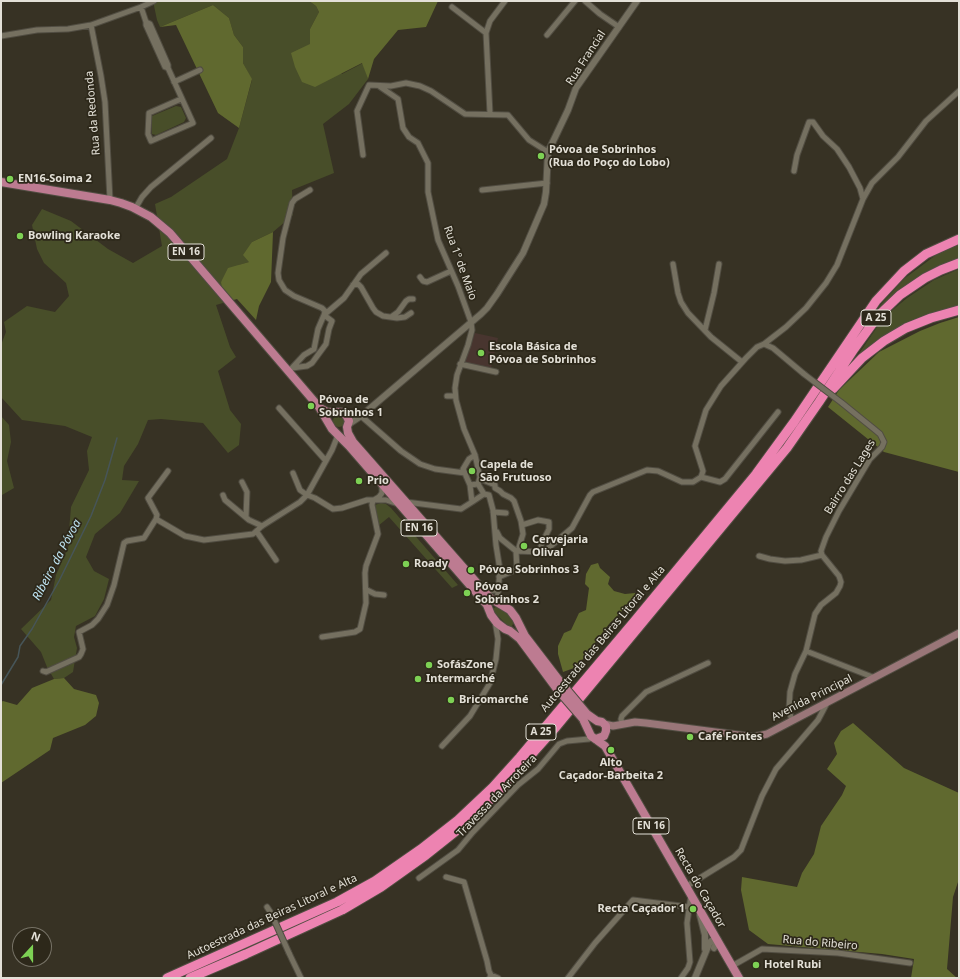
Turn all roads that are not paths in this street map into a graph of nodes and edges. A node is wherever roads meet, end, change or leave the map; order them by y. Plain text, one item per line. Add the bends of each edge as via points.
1 (154, 1) edge
2 (505, 1) edge
3 (575, 1) edge
4 (585, 1) edge
5 (637, 1) edge
6 (141, 7) junction
7 (452, 8) dead end
8 (91, 25) junction
9 (619, 27) junction
10 (486, 33) junction
11 (548, 35) dead end
12 (1, 36) edge
13 (200, 70) dead end
14 (174, 82) junction
15 (379, 86) junction
16 (959, 91) edge
17 (182, 99) junction
18 (490, 114) junction
19 (211, 138) dead end
20 (548, 152) junction
21 (363, 155) dead end
22 (794, 171) dead end
23 (2, 182) edge
24 (547, 183) junction
25 (310, 190) dead end
26 (482, 190) dead end
27 (863, 199) junction
28 (110, 200) junction
29 (135, 209) junction
30 (959, 240) edge
31 (386, 253) dead end
32 (959, 263) edge
33 (673, 264) dead end
34 (719, 264) dead end
35 (451, 271) junction
36 (420, 277) dead end
37 (353, 285) junction
38 (413, 299) dead end
39 (959, 310) edge
40 (410, 313) dead end
41 (324, 315) junction
42 (390, 317) junction
43 (469, 326) junction
44 (705, 330) junction
45 (764, 344) junction
46 (742, 362) junction
47 (460, 364) junction
48 (290, 369) junction
49 (496, 372) dead end
50 (447, 396) dead end
51 (455, 396) junction
52 (820, 402) junction
53 (319, 407) junction
54 (279, 408) dead end
55 (334, 412) junction
56 (778, 412) dead end
57 (346, 415) junction
58 (360, 416) junction
59 (328, 423) junction
60 (348, 426) junction
61 (336, 433) junction
62 (349, 446) junction
63 (332, 450) junction
64 (475, 454) junction
65 (326, 461) junction
66 (168, 472) dead end
67 (465, 472) junction
68 (293, 473) dead end
69 (480, 477) junction
70 (701, 477) junction
71 (242, 482) dead end
72 (382, 484) junction
73 (478, 484) junction
74 (470, 485) junction
75 (495, 488) junction
76 (223, 495) dead end
77 (307, 495) junction
78 (487, 495) junction
79 (373, 500) junction
80 (472, 502) junction
81 (403, 503) junction
82 (424, 505) junction
83 (493, 512) junction
84 (506, 513) dead end
85 (418, 515) junction
86 (246, 517) junction
87 (156, 519) junction
88 (522, 525) junction
89 (262, 526) junction
90 (495, 530) junction
91 (257, 532) junction
92 (518, 551) junction
93 (542, 552) junction
94 (822, 555) junction
95 (759, 556) dead end
96 (276, 560) dead end
97 (499, 577) junction
98 (367, 590) junction
99 (498, 590) junction
100 (484, 592) junction
101 (384, 595) dead end
102 (497, 603) junction
103 (489, 610) junction
104 (494, 619) junction
105 (517, 623) junction
106 (509, 631) junction
107 (959, 633) edge
108 (322, 637) dead end
109 (498, 639) junction
110 (806, 651) junction
111 (708, 663) dead end
112 (43, 671) dead end
113 (875, 678) junction
114 (559, 686) junction
115 (827, 703) junction
116 (814, 710) junction
117 (585, 717) junction
118 (792, 720) junction
119 (818, 720) junction
120 (600, 722) junction
121 (620, 725) junction
122 (597, 735) junction
123 (442, 746) dead end
124 (446, 877) dead end
125 (419, 878) dead end
126 (689, 890) junction
127 (693, 906) junction
128 (267, 907) dead end
129 (718, 940) junction
130 (714, 948) junction
131 (706, 952) junction
132 (724, 952) junction
133 (910, 963) dead end
134 (732, 966) junction
135 (688, 968) junction
136 (697, 975) edge
137 (490, 977) edge
138 (167, 978) edge
139 (190, 978) edge
140 (301, 978) edge
141 (498, 978) edge
142 (568, 978) edge
143 (681, 978) edge
144 (739, 978) edge

1 - 6 street
2 - 10 street via 490,21
3 - 11 street
4 - 9 street
5 - 9 street, Rua Francial
6 - 8 street
6 - 14 street
7 - 10 street
8 - 12 street
8 - 28 street, Rua da Redonda via 101,76 107,129
9 - 20 street, Rua Francial via 576,88
10 - 18 street
13 - 14 street
14 - 17 street
15 - 18 street via 406,83 420,86 465,114
15 - 21 street via 369,85 358,111
15 - 35 street, Rua 1° de Maio via 398,99 403,128 418,143 428,163 428,192 438,240
16 - 27 street via 926,121 898,157 872,183
17 - 17 street via 149,113 148,134 151,141 192,123
18 - 20 street via 508,115 529,140
19 - 29 street via 151,187
20 - 24 street
22 - 27 street via 809,122 813,122 849,167
23 - 28 main road, EN 16
24 - 26 street
24 - 43 street via 544,204 523,253 487,308
25 - 41 street via 292,203 283,238 278,274 285,290 322,308 325,311
27 - 45 street via 839,259 826,283 806,308
28 - 29 main road, EN 16
29 - 48 main road, EN 16 via 151,217 170,233
30 - 138 highway, Autoestrada das Beiras Litoral e Alta / A 25 via 926,254 904,271 876,301 756,474 525,751 493,787 458,820 375,882 337,902
31 - 37 street via 361,274
32 - 52 highway, Autoestrada das Beiras Litoral e Alta / A 25 via 912,286 878,316
33 - 44 street via 681,302
34 - 44 street
35 - 36 street via 427,282
35 - 43 street, Rua 1° de Maio
37 - 41 street via 344,298
37 - 42 street via 358,284 376,312
38 - 42 street via 406,301 395,316
39 - 52 highway via 906,328 884,341 862,358
40 - 42 street via 405,317
41 - 48 street via 314,349
41 - 48 street via 332,321 326,344 312,363
43 - 47 street via 468,345
43 - 58 street
44 - 46 street
45 - 46 street via 757,347
45 - 94 street, Bairro das Lages, bridge via 773,348 874,429 884,442 870,459 839,511 826,537
46 - 70 street via 721,386 706,410 695,446 703,471
47 - 49 street
47 - 51 street
48 - 53 main road, EN 16
50 - 51 street
51 - 64 street via 464,429
52 - 139 highway, Autoestrada das Beiras Litoral e Alta / A 25 via 787,448 556,727 498,792 464,824 381,887 342,910
53 - 55 main road via 326,412
53 - 59 main road, EN 16
54 - 65 street
55 - 57 main road
55 - 59 main road
56 - 70 street via 725,479 720,482
57 - 58 street via 353,418
57 - 60 main road, EN 16
58 - 60 street
58 - 67 street via 420,464 435,470
59 - 61 main road, EN 16
60 - 61 main road via 342,432
60 - 81 main road, EN 16 via 348,433 353,442
61 - 62 main road, EN 16
61 - 63 street
62 - 63 street via 342,444
62 - 72 main road, EN 16
63 - 65 street
64 - 67 street via 463,469
64 - 69 street
65 - 77 street
66 - 87 street via 148,498 157,515
67 - 74 street
68 - 77 street via 300,490
69 - 73 street
69 - 75 street via 495,485
70 - 93 street via 693,482 682,482 658,471 647,470 593,492 572,528
71 - 86 street via 248,499
72 - 79 street via 382,493
72 - 81 main road, EN 16
73 - 74 street
73 - 78 street
74 - 80 street
75 - 78 street
75 - 88 street via 514,501
76 - 86 street via 225,500
77 - 79 street via 333,509
77 - 89 street
78 - 80 street
78 - 83 street
79 - 81 street
79 - 98 street via 378,534 366,566
80 - 82 street via 461,509
81 - 82 street
81 - 85 main road, EN 16
81 - 103 main road, EN 16
82 - 85 street
83 - 84 street
83 - 90 street
85 - 100 main road, EN 16
86 - 89 street
87 - 91 street via 185,536 204,540
87 - 112 street via 144,538 124,543 107,605 92,625 78,632 82,654 46,672
88 - 92 street via 523,536
88 - 93 street via 538,520 549,522 549,529 541,545
89 - 91 street
90 - 92 street via 500,538
90 - 97 street
91 - 96 street
92 - 93 street
92 - 97 street via 517,569
94 - 95 street via 800,560
94 - 110 street via 841,582 836,593 821,605 815,614
97 - 99 street
98 - 101 street
98 - 108 street via 365,610 358,631
99 - 100 street
99 - 102 street
100 - 102 main road, EN 16
102 - 103 main road via 491,605
102 - 105 main road, EN 16 via 510,610
103 - 104 main road, EN 16
104 - 106 main road, EN 16
104 - 109 street
105 - 106 main road via 515,628
105 - 114 main road, EN 16
106 - 109 street
106 - 114 main road, EN 16 via 520,639
107 - 113 main road, Avenida Principal
109 - 123 street via 490,683 473,712
110 - 113 street
110 - 118 street via 790,692
111 - 121 street via 646,692 622,716
113 - 115 main road, Avenida Principal
114 - 117 main road, EN 16, bridge
115 - 116 main road, Avenida Principal
115 - 119 street
116 - 118 main road, Avenida Principal
116 - 119 street
117 - 120 main road, EN 16
117 - 122 main road, EN 16
118 - 121 main road, Avenida Principal via 767,734 754,737 635,722
119 - 126 street via 776,769 762,796 741,850
120 - 121 main road, Avenida Principal
120 - 122 main road via 592,723
120 - 122 main road via 607,729
121 - 122 main road
122 - 125 street, Travessa da Arroteira via 589,739 559,744 538,769 518,785 458,850
122 - 126 main road, Recta do Caçador / EN 16
124 - 137 street via 464,882
126 - 127 main road, Recta do Caçador / EN 16
127 - 129 main road, Recta do Caçador / EN 16
127 - 131 street via 704,931
127 - 135 street via 687,923 690,954
127 - 142 street via 633,900
128 - 140 street, bridge
129 - 130 street
129 - 131 street via 711,941
129 - 132 main road, Recta do Caçador / EN 16
130 - 131 street
130 - 132 street
131 - 136 street
132 - 134 main road, Recta do Caçador / EN 16
133 - 134 street, Rua do Ribeiro via 838,953 762,949
134 - 144 main road, Recta do Caçador / EN 16
135 - 136 street
135 - 143 street
137 - 141 street

